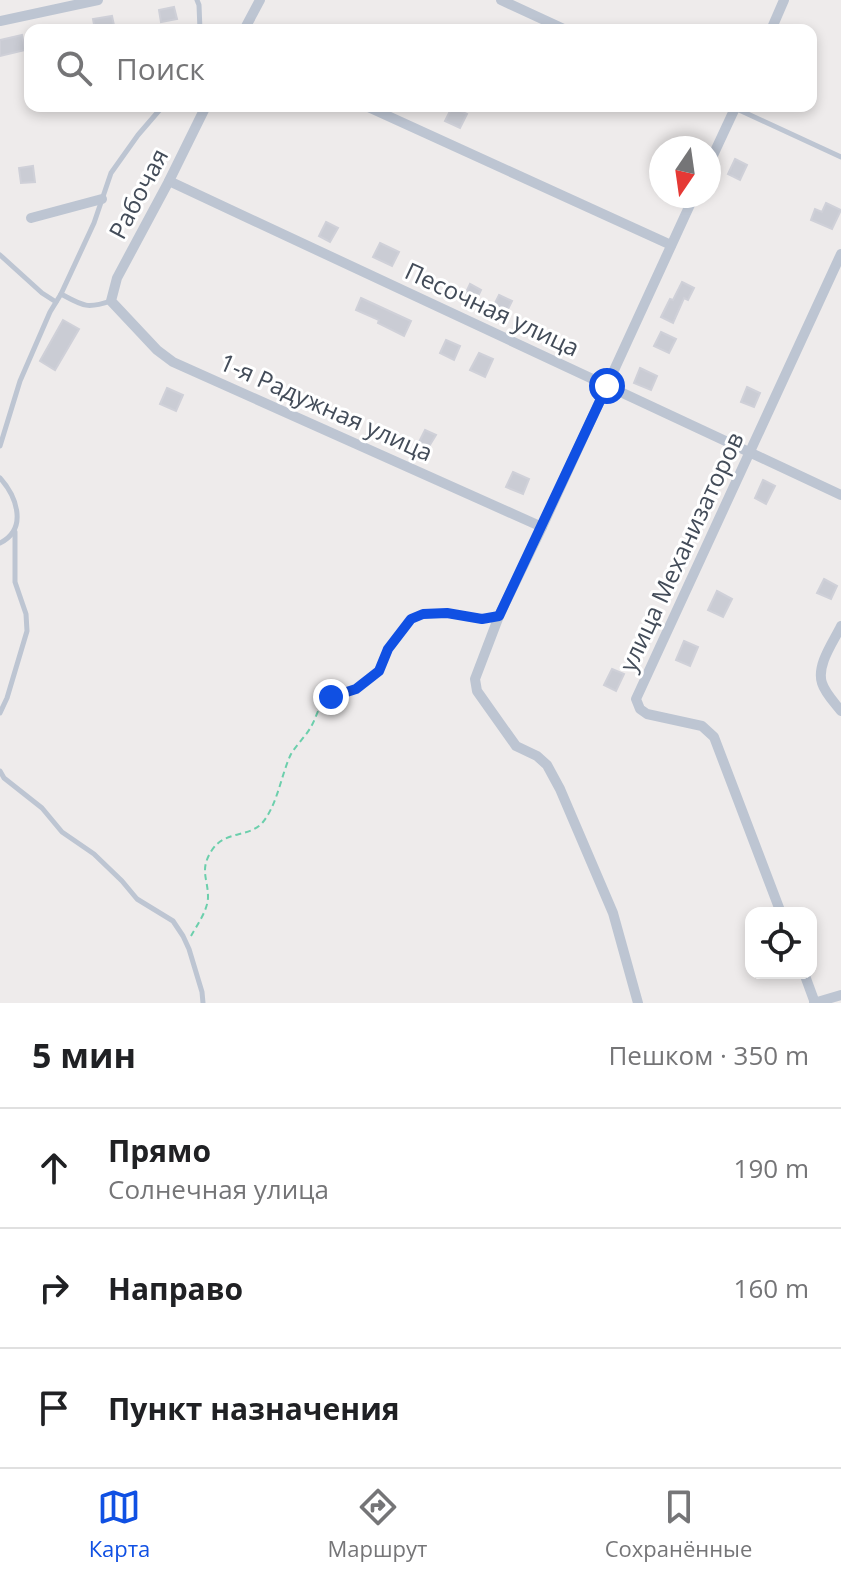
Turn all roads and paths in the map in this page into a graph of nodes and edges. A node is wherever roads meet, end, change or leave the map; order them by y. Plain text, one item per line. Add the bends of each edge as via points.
1 (98, 0) edge
2 (197, 0) edge
3 (260, 0) edge
4 (501, 0) edge
5 (784, 0) edge
6 (83, 2) edge
7 (0, 21) edge
8 (199, 24) edge
9 (247, 24) edge
10 (553, 24) edge
11 (774, 24) edge
12 (158, 112) edge
13 (203, 112) edge
14 (379, 112) edge
15 (732, 112) edge
16 (745, 112) edge
17 (721, 137) edge
18 (841, 157) edge
19 (169, 181) junction
20 (102, 199) junction
21 (688, 208) edge
22 (31, 218) dead end
23 (671, 245) junction
24 (841, 254) edge
25 (0, 255) edge
26 (61, 294) junction
27 (111, 301) junction
28 (56, 302) junction
29 (607, 386) junction
30 (0, 446) edge
31 (750, 452) junction
32 (0, 478) edge
33 (841, 495) edge
34 (542, 527) junction
35 (15, 532) junction
36 (0, 543) edge
37 (499, 616) junction
38 (841, 626) edge
39 (841, 711) edge
40 (0, 713) edge
41 (0, 771) edge
42 (779, 907) edge
43 (189, 949) junction
44 (806, 979) edge
45 (841, 995) edge
46 (203, 1003) edge
47 (638, 1003) edge
48 (815, 1003) edge

1 - 6 street
2 - 8 lane
3 - 9 street
4 - 10 street
5 - 11 street
6 - 7 street
12 - 20 lane via 111,173
13 - 19 street, Рабочая
14 - 23 street
15 - 17 street
16 - 18 lane
19 - 27 street, Рабочая via 117,278
19 - 29 street, Песочная улица
20 - 22 street
20 - 26 lane
21 - 23 street
23 - 29 street
24 - 31 street, улица Механизаторов
25 - 28 lane
26 - 27 lane via 83,306
26 - 28 lane
27 - 34 street, 1-я Радужная улица via 173,362
28 - 30 lane via 20,381
29 - 31 street, Песочная улица
29 - 34 street
31 - 33 street, Песочная улица
31 - 42 street, улица Механизаторов via 636,699 647,714 702,726 714,737
32 - 35 lane via 14,500
34 - 37 street
35 - 36 lane
35 - 40 lane via 15,582 27,631
37 - 43 path via 447,613 411,619 379,671 356,689 323,702 292,753 266,819 219,842 211,852 204,877 206,906
37 - 47 street via 475,679 477,691 516,746 547,765 560,789 613,913
38 - 39 street via 820,679
41 - 43 lane via 137,899 173,921
43 - 46 lane
44 - 48 street
45 - 48 street

